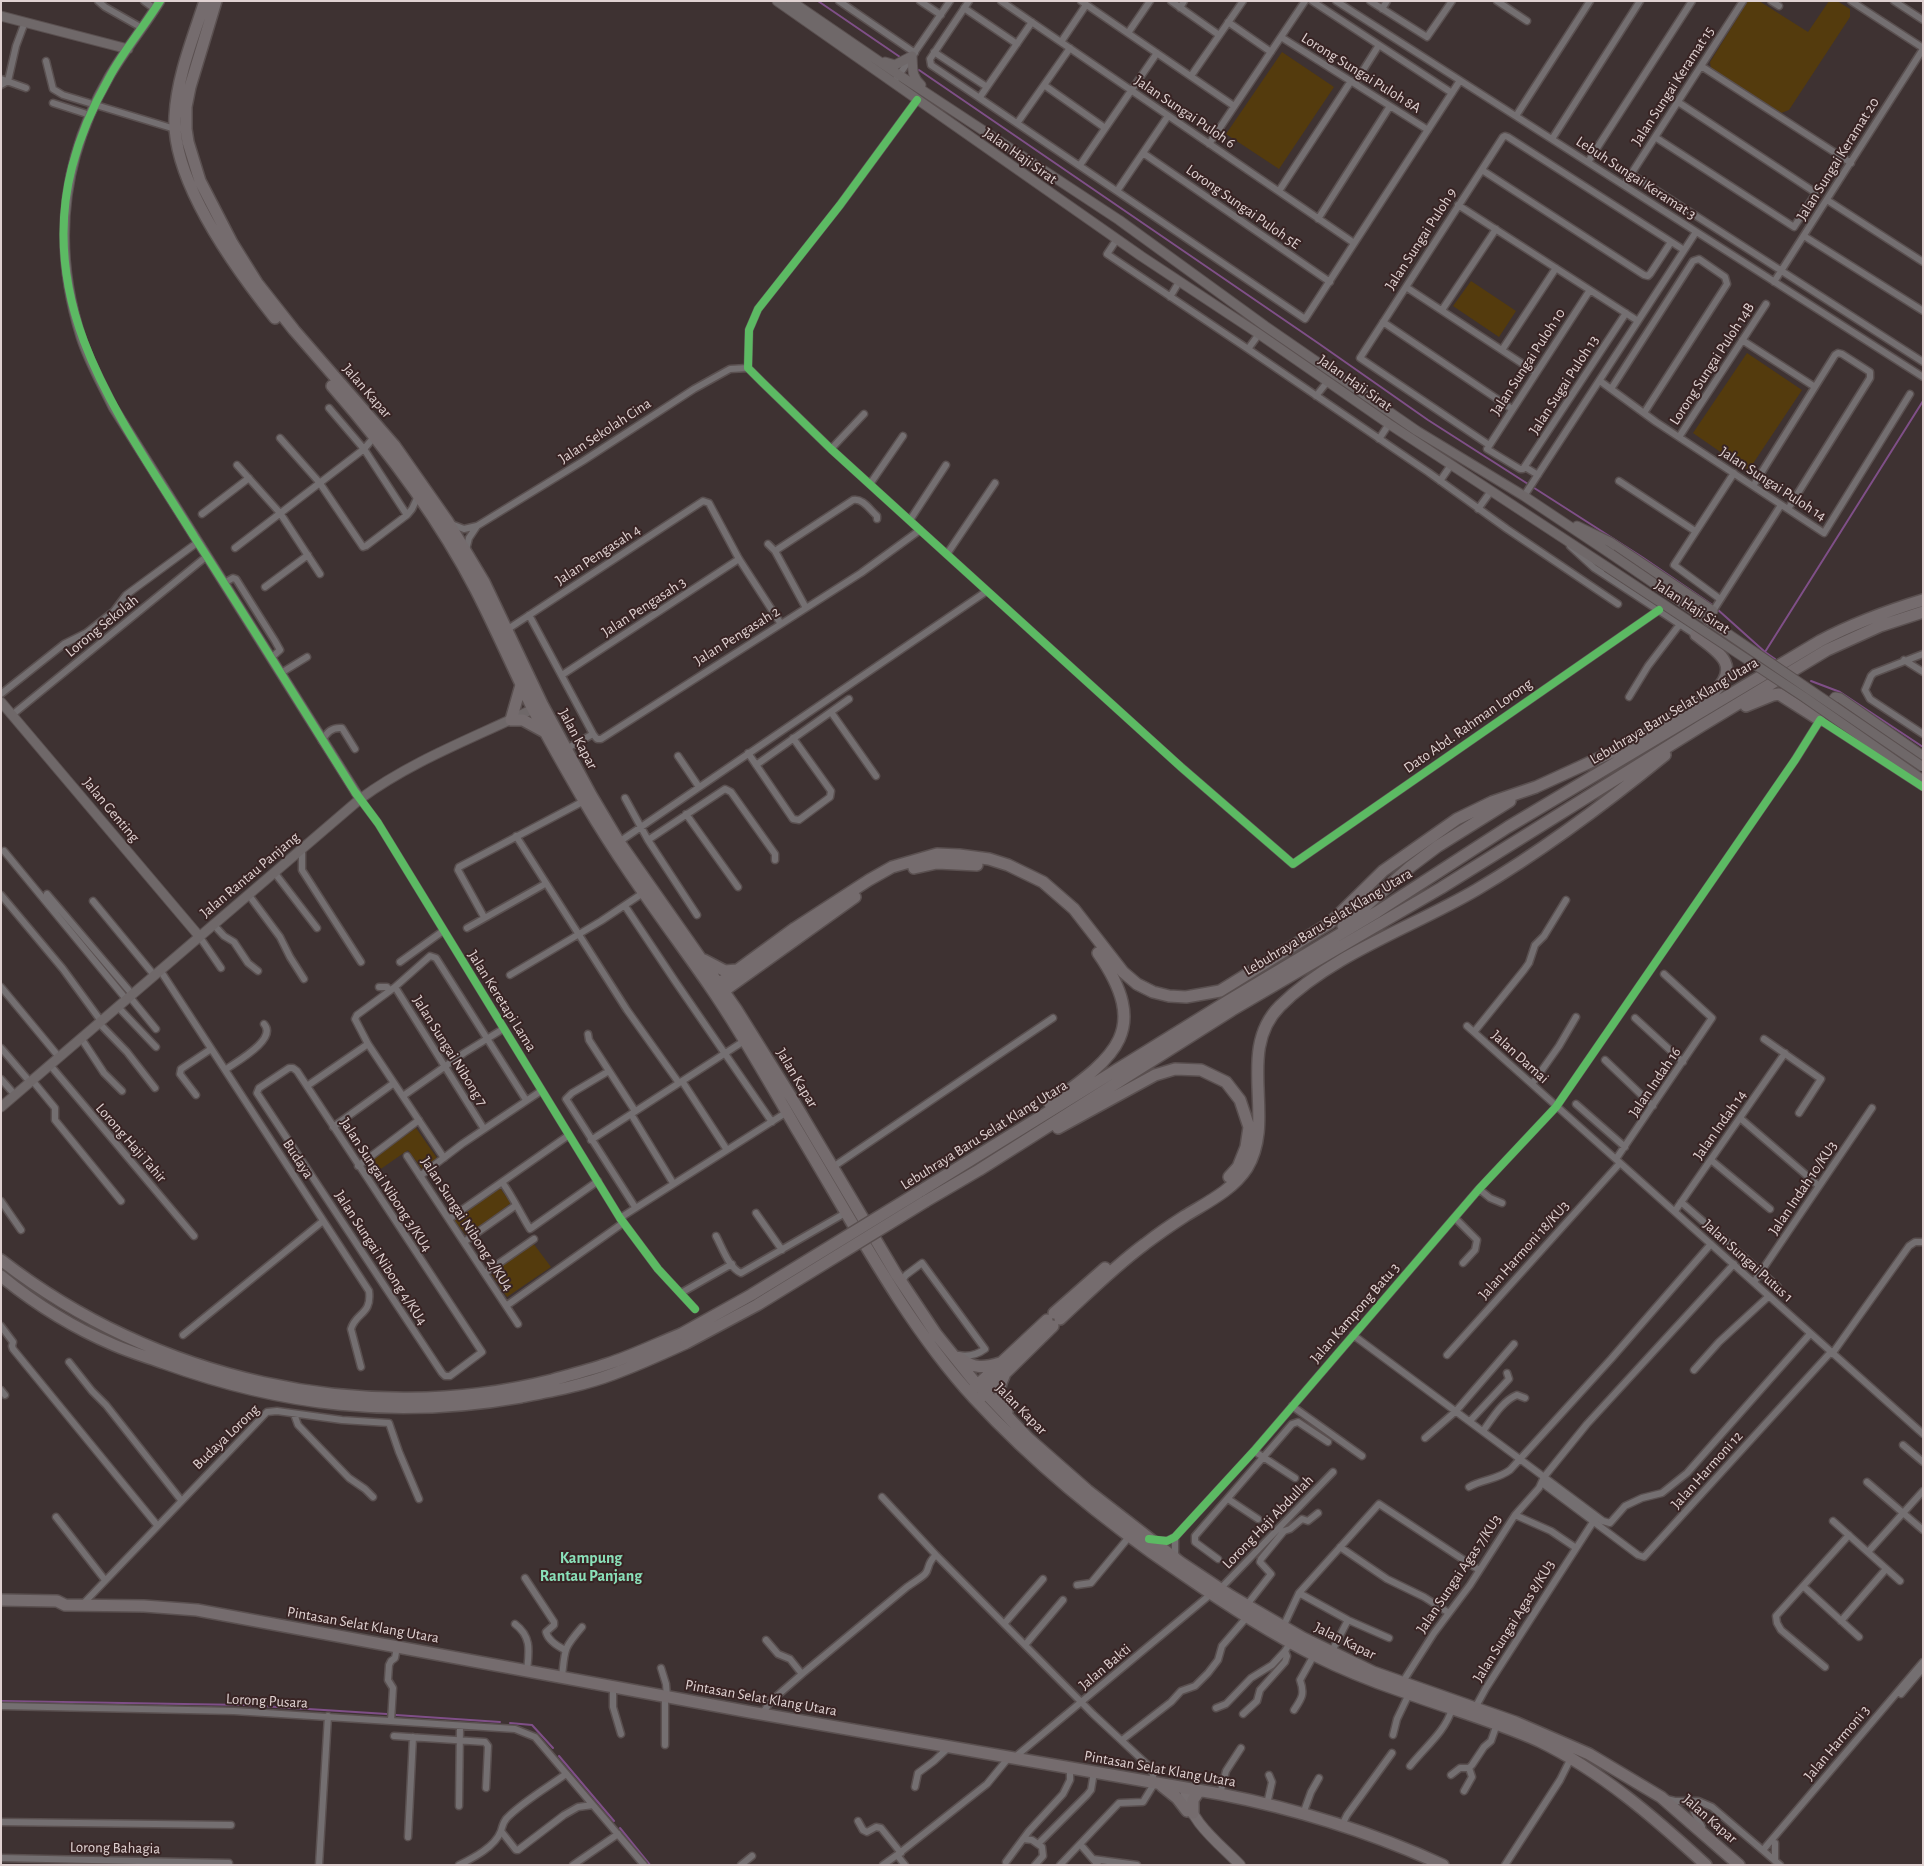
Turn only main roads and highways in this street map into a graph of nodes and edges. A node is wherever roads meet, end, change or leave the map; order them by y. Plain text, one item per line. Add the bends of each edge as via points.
1 (205, 1) edge
2 (216, 1) edge
3 (777, 1) edge
4 (791, 1) edge
5 (158, 5) edge
6 (1, 16) edge
7 (841, 35) junction
8 (128, 49) junction
9 (952, 110) junction
10 (1054, 176) junction
11 (1046, 190) junction
12 (1140, 235) junction
13 (1141, 256) junction
14 (1560, 520) junction
15 (1923, 600) edge
16 (1716, 606) road end
17 (1923, 612) edge
18 (1696, 635) road end
19 (522, 684) junction
20 (1, 702) edge
21 (538, 706) junction
22 (1705, 719) junction
23 (511, 720) junction
24 (1820, 720) joint
25 (547, 733) junction
26 (1627, 745) junction
27 (1923, 756) edge
28 (1923, 767) edge
29 (1923, 780) edge
30 (1526, 791) junction
31 (360, 799) junction
32 (199, 936) junction
33 (1330, 939) junction
34 (699, 957) junction
35 (739, 974) junction
36 (718, 990) junction
37 (736, 1009) junction
38 (1, 1107) edge
39 (1022, 1127) junction
40 (979, 1170) junction
41 (922, 1196) junction
42 (1, 1260) edge
43 (1, 1276) edge
44 (1053, 1320) junction
45 (683, 1339) junction
46 (951, 1351) junction
47 (1005, 1366) junction
48 (977, 1393) junction
49 (1015, 1426) junction
50 (1, 1592) edge
51 (1215, 1592) junction
52 (1, 1600) edge
53 (16, 1600) junction
54 (65, 1605) junction
55 (1, 1607) edge
56 (1247, 1611) junction
57 (1158, 1785) junction
58 (1183, 1789) junction
59 (1199, 1791) junction
60 (1190, 1812) junction
61 (1240, 1865) edge
62 (1443, 1865) edge
63 (1706, 1865) edge
64 (1739, 1865) edge

1 - 19 highway, Jalan Kapar via 176,106 175,129 194,193 241,274 288,336 375,436 418,494 475,588
2 - 21 highway, Jalan Kapar via 186,107 188,142 200,181 257,283 394,445 448,522 508,629
3 - 11 main road, Jalan Haji Sirat
4 - 7 main road, Jalan Haji Sirat
5 - 8 main road
6 - 8 main road
7 - 9 main road, Jalan Haji Sirat
7 - 9 main road via 895,66 913,54 915,79
8 - 31 main road via 109,77 85,126 72,168 66,203 63,249 66,275 82,339 113,407
9 - 10 main road, Jalan Haji Sirat
10 - 11 main road via 1080,201 1075,205
10 - 12 main road, Jalan Haji Sirat
11 - 13 main road, Jalan Haji Sirat
12 - 13 main road via 1120,224 1112,225 1115,234
12 - 14 main road, Jalan Haji Sirat via 1417,431 1527,492
13 - 29 main road, Jalan Haji Sirat, bridge via 1389,424 1804,697
14 - 16 main road via 1604,539
14 - 28 main road, Jalan Haji Sirat, bridge
15 - 22 highway, Lebuhraya Baru Selat Klang Utara via 1850,625 1820,640
17 - 22 highway, Lebuhraya Baru Selat Klang Utara via 1880,626 1827,650
18 - 26 highway via 1721,654 1726,664 1724,683
19 - 21 highway, Jalan Kapar
19 - 23 highway
20 - 32 main road, Jalan Genting
21 - 23 main road, Jalan Rantau Panjang
21 - 25 highway, Jalan Kapar
21 - 34 highway, Jalan Kapar via 619,842
22 - 24 highway via 1779,694
22 - 26 highway
22 - 33 highway, Lebuhraya Baru Selat Klang Utara via 1508,827
22 - 40 highway, Lebuhraya Baru Selat Klang Utara via 1440,888 1232,1010
22 - 44 highway via 1598,807 1526,859 1475,891 1351,956 1296,992 1278,1008 1265,1030 1258,1055 1259,1136 1246,1170 1229,1188 1146,1243
23 - 25 highway via 523,720
23 - 31 main road, Jalan Rantau Panjang via 414,766
24 - 27 main road via 1833,699 1840,698
25 - 36 highway, Jalan Kapar via 612,847
26 - 30 highway
30 - 33 highway via 1438,846
30 - 35 highway via 1492,802 1457,819 1383,870 1330,923 1220,991 1203,995 1169,996 1137,984 1117,966 1074,909 1043,882 990,859 937,854 892,867 869,880 812,918
31 - 32 main road, Jalan Rantau Panjang
32 - 38 main road, Jalan Rantau Panjang
33 - 39 highway, Lebuhraya Baru Selat Klang Utara
34 - 35 highway via 719,969
34 - 36 highway, Jalan Kapar
35 - 36 highway
35 - 37 highway
35 - 39 highway via 894,874 937,863 958,863 988,866 1024,879 1054,899 1082,929 1116,982 1125,1018 1122,1033 1105,1061
36 - 37 highway, Jalan Kapar
36 - 48 highway, Jalan Kapar via 744,1041 888,1281 925,1336
37 - 46 highway, Jalan Kapar via 901,1282
39 - 41 highway, Lebuhraya Baru Selat Klang Utara
40 - 41 highway, Lebuhraya Baru Selat Klang Utara
40 - 44 highway via 1155,1074 1175,1069 1201,1070 1226,1082 1240,1100 1248,1127 1246,1147 1238,1167 1219,1187 1135,1243
41 - 45 highway, Lebuhraya Baru Selat Klang Utara, bridge via 757,1305
42 - 45 highway, Lebuhraya Baru Selat Klang Utara via 72,1308 176,1357 245,1379 335,1394 431,1397 492,1391 550,1380
43 - 45 highway, Lebuhraya Baru Selat Klang Utara via 62,1319 113,1344 237,1388 333,1404 434,1408 555,1391 612,1375
44 - 47 highway
46 - 47 highway via 968,1365 978,1368
46 - 48 highway, Jalan Kapar
47 - 48 highway
47 - 49 highway via 998,1393
48 - 49 highway, Jalan Kapar
48 - 51 highway, Jalan Kapar via 1058,1480 1081,1500 1129,1536
49 - 51 highway, Jalan Kapar via 1087,1490
50 - 53 highway
51 - 56 highway, Jalan Kapar
52 - 53 highway, Pintasan Selat Klang Utara
53 - 54 highway, Pintasan Selat Klang Utara via 57,1601
54 - 55 highway, Pintasan Selat Klang Utara via 57,1608
54 - 57 highway, Pintasan Selat Klang Utara via 197,1610
56 - 63 highway, Jalan Kapar via 1288,1647 1497,1724 1571,1758 1636,1804
56 - 64 highway, Jalan Kapar via 1373,1672 1515,1722 1589,1754 1661,1797
57 - 58 highway, Pintasan Selat Klang Utara
57 - 60 highway
58 - 59 highway, Pintasan Selat Klang Utara
58 - 60 main road
59 - 60 highway
59 - 62 highway, Pintasan Selat Klang Utara via 1267,1804 1342,1825
60 - 61 main road

